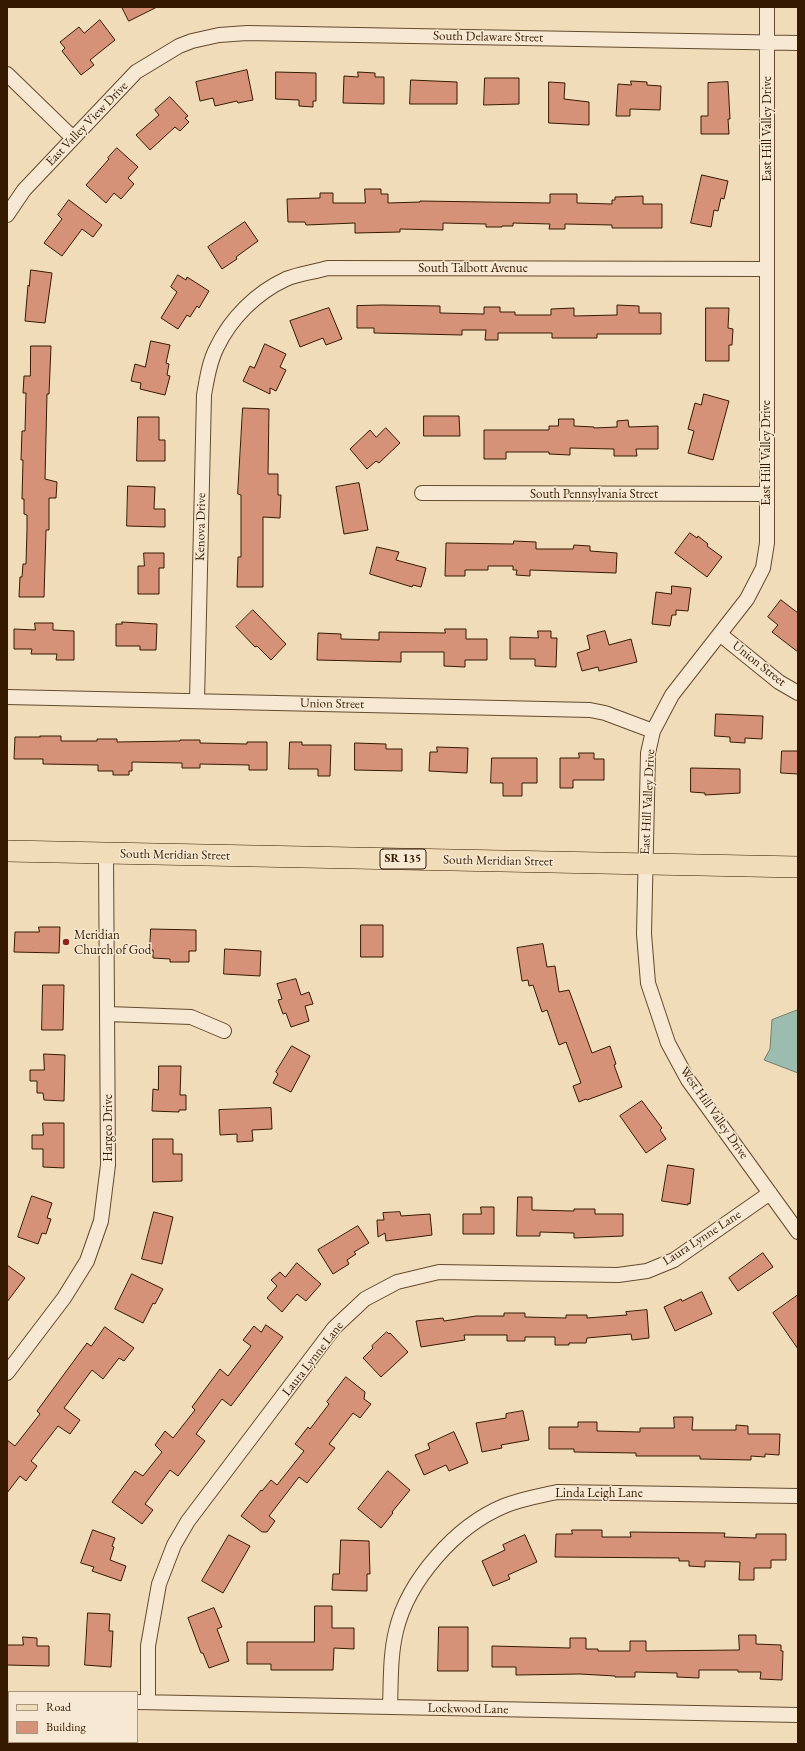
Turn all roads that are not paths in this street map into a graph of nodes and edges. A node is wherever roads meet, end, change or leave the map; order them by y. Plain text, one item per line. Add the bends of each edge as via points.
1 (767, 7) edge
2 (767, 43) junction
3 (798, 43) edge
4 (179, 46) joint
5 (7, 74) edge
6 (73, 138) junction
7 (7, 215) edge
8 (767, 269) junction
9 (214, 354) joint
10 (422, 494) dead end
11 (766, 494) junction
12 (721, 635) junction
13 (798, 693) edge
14 (7, 697) edge
15 (197, 701) junction
16 (653, 731) junction
17 (7, 852) edge
18 (106, 854) junction
19 (645, 864) junction
20 (798, 867) edge
21 (108, 1014) junction
22 (224, 1031) dead end
23 (770, 1193) junction
24 (798, 1232) edge
25 (7, 1374) edge
26 (798, 1496) edge
27 (142, 1702) edge
28 (390, 1707) junction
29 (798, 1715) edge

1 - 2 street, East Hill Valley Drive
2 - 3 street, South Delaware Street
2 - 4 street, South Delaware Street via 248,33 219,35
2 - 8 street, East Hill Valley Drive
4 - 6 street, East Valley View Drive via 136,72
5 - 6 street
6 - 7 street, East Valley View Drive via 24,190
8 - 9 street, South Talbott Avenue via 328,268 287,279 262,293 235,318
8 - 11 street, East Hill Valley Drive
9 - 15 street, Kenova Drive via 204,395
10 - 11 street, South Pennsylvania Street
11 - 12 street, East Hill Valley Drive via 767,543 763,568 747,599
12 - 13 street, Union Street via 779,682
12 - 16 street, East Hill Valley Drive via 672,695
14 - 15 street, Union Street
15 - 16 street, Union Street via 590,710
16 - 19 street, East Hill Valley Drive via 648,752
17 - 18 main road, South Meridian Street / SR 135
18 - 19 main road, South Meridian Street / SR 135
18 - 21 street, Hargeo Drive
19 - 20 main road, South Meridian Street / SR 135
19 - 23 street, West Hill Valley Drive via 644,934 648,983 668,1043 688,1080
21 - 22 street via 191,1017
21 - 25 street, Hargeo Drive via 108,1165 101,1221 87,1261 64,1298
23 - 24 street, West Hill Valley Drive
23 - 27 street, Laura Lynne Lane via 674,1260 647,1271 618,1275 438,1272 397,1282 365,1299 334,1328 188,1521 174,1545 159,1584 148,1646
26 - 28 street, Linda Leigh Lane via 557,1492 503,1506 450,1541 427,1567 406,1603 396,1630 391,1657
27 - 28 street, Lockwood Lane
28 - 29 street, Lockwood Lane

